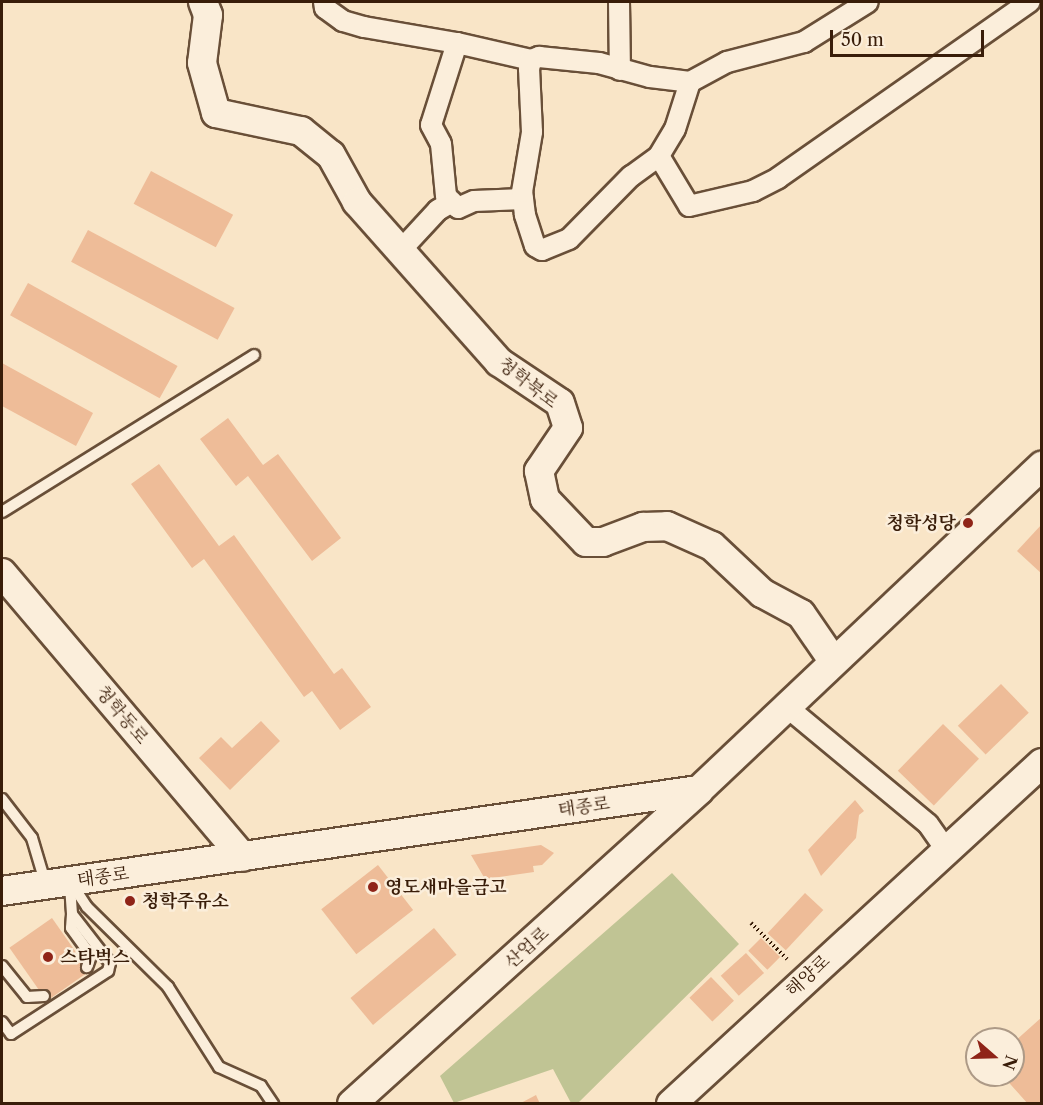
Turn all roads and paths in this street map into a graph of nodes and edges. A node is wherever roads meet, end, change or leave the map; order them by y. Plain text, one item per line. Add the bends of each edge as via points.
1 (203, 2) edge
2 (324, 2) edge
3 (619, 2) edge
4 (868, 2) edge
5 (1029, 2) edge
6 (457, 43) junction
7 (531, 60) junction
8 (620, 70) junction
9 (690, 82) junction
10 (659, 156) junction
11 (523, 199) junction
12 (452, 202) junction
13 (400, 251) junction
14 (254, 355) dead end
15 (1041, 465) edge
16 (2, 512) edge
17 (2, 573) edge
18 (834, 662) junction
19 (787, 706) junction
20 (1041, 763) edge
21 (699, 790) junction
22 (2, 799) edge
23 (945, 848) junction
24 (243, 857) junction
25 (58, 883) junction
26 (2, 891) edge
27 (72, 914) junction
28 (751, 922) dead end
29 (787, 958) dead end
30 (2, 966) edge
31 (87, 967) dead end
32 (44, 996) dead end
33 (2, 1022) edge
34 (273, 1104) edge
35 (352, 1104) edge
36 (671, 1104) edge

1 - 13 main road, 청학북로 via 208,15 202,63 216,112 301,131 331,155 357,202
2 - 6 street via 325,8 343,21 378,31
3 - 8 street
4 - 9 street via 804,42 728,62
5 - 10 street via 797,165 753,191 688,206
6 - 7 street
6 - 12 street via 431,125 441,144 443,185
7 - 8 street via 570,59
7 - 11 street via 532,132
8 - 9 street
9 - 10 street via 675,129
10 - 11 street via 631,177 569,239 549,249 535,246
11 - 12 street via 474,201 458,208
12 - 13 street via 438,210
13 - 18 main road, 청학북로 via 499,362 560,403 568,428 539,471 545,499 586,542 603,542 643,527 667,526 712,546 762,593 801,614
14 - 16 lane
15 - 18 main road
17 - 24 main road, 청학동로
18 - 19 main road
19 - 21 main road
19 - 23 street via 919,816
20 - 23 main road, 해양로
21 - 24 main road, 태종로
21 - 35 main road, 산업로
22 - 25 lane via 32,838
23 - 36 main road, 해양로
24 - 25 main road, 태종로
25 - 26 main road, 태종로
25 - 27 lane
25 - 34 lane via 168,987 219,1067 261,1086
27 - 31 lane via 71,928 91,956
27 - 33 lane via 110,963 108,971 11,1034
28 - 29 path
30 - 32 lane via 27,997

